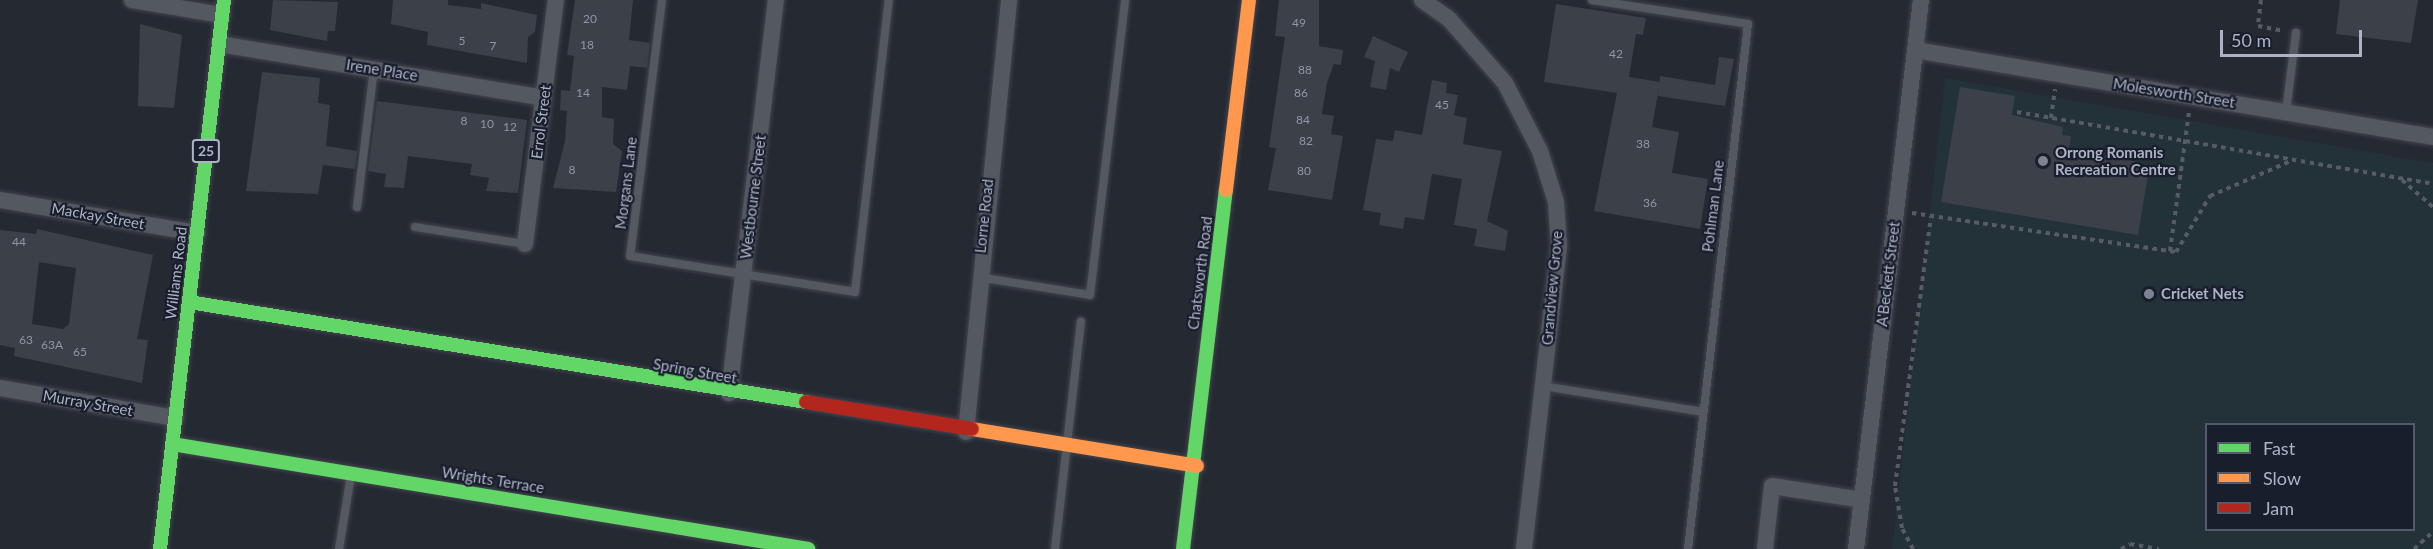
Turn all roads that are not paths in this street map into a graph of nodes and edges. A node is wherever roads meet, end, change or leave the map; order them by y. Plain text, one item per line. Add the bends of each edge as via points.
1 (132, 0) edge
2 (556, 0) edge
3 (662, 0) edge
4 (776, 0) edge
5 (889, 0) edge
6 (1008, 0) edge
7 (1125, 0) edge
8 (1249, 0) edge
9 (1422, 0) edge
10 (1592, 0) edge
11 (1921, 0) edge
12 (223, 8) edge
13 (2296, 33) road end
14 (219, 44) junction
15 (1915, 50) junction
16 (374, 68) junction
17 (544, 98) junction
18 (2286, 112) junction
19 (2433, 137) edge
20 (0, 200) edge
21 (357, 207) dead end
22 (416, 227) dead end
23 (197, 233) junction
24 (525, 244) joint
25 (744, 274) junction
26 (978, 277) junction
27 (189, 302) junction
28 (1081, 321) dead end
29 (1543, 386) junction
30 (0, 388) edge
31 (729, 393) junction
32 (1703, 412) junction
33 (175, 418) junction
34 (966, 432) junction
35 (172, 444) junction
36 (1067, 448) junction
37 (1197, 466) junction
38 (351, 473) junction
39 (1862, 500) junction
40 (160, 549) edge
41 (339, 549) edge
42 (808, 549) edge
43 (1054, 549) edge
44 (1183, 549) edge
45 (1524, 549) edge
46 (1688, 549) edge
47 (1765, 549) edge
48 (1856, 549) edge

1 - 12 street
2 - 17 street, Errol Street
3 - 25 lane, Morgans Lane via 630,255
4 - 25 street, Westbourne Street
5 - 25 lane via 855,292
6 - 26 street, Lorne Road
7 - 26 lane via 1090,295
8 - 37 street, Chatsworth Road
9 - 29 street, Grandview Grove via 1449,19 1505,83 1550,178 1558,246
10 - 32 lane, Pohlman Lane via 1748,24
11 - 15 street, A'Beckett Street
12 - 14 street, Williams Road / 25
13 - 18 lane
14 - 16 street, Irene Place
14 - 23 street, Williams Road / 25
15 - 18 street, Molesworth Street
15 - 39 street, A'Beckett Street
16 - 17 street, Irene Place
16 - 21 lane
17 - 24 street, Errol Street
18 - 19 street, Molesworth Street
20 - 23 street, Mackay Street
22 - 24 lane
23 - 27 street, Williams Road / 25
25 - 31 street, Westbourne Street
26 - 34 street, Lorne Road
27 - 31 street, Spring Street
27 - 33 street, Williams Road / 25
28 - 36 lane
29 - 32 lane
29 - 45 street, Grandview Grove
30 - 33 street, Murray Street
31 - 34 street, Spring Street
32 - 46 lane, Pohlman Lane
33 - 35 street, Williams Road / 25
34 - 36 street, Spring Street
35 - 38 street, Wrights Terrace
35 - 40 street, Williams Road / 25
36 - 37 street, Spring Street
36 - 43 lane
37 - 44 street, Chatsworth Road
38 - 41 lane
38 - 42 street, Wrights Terrace
39 - 47 street via 1772,486
39 - 48 street, A'Beckett Street

